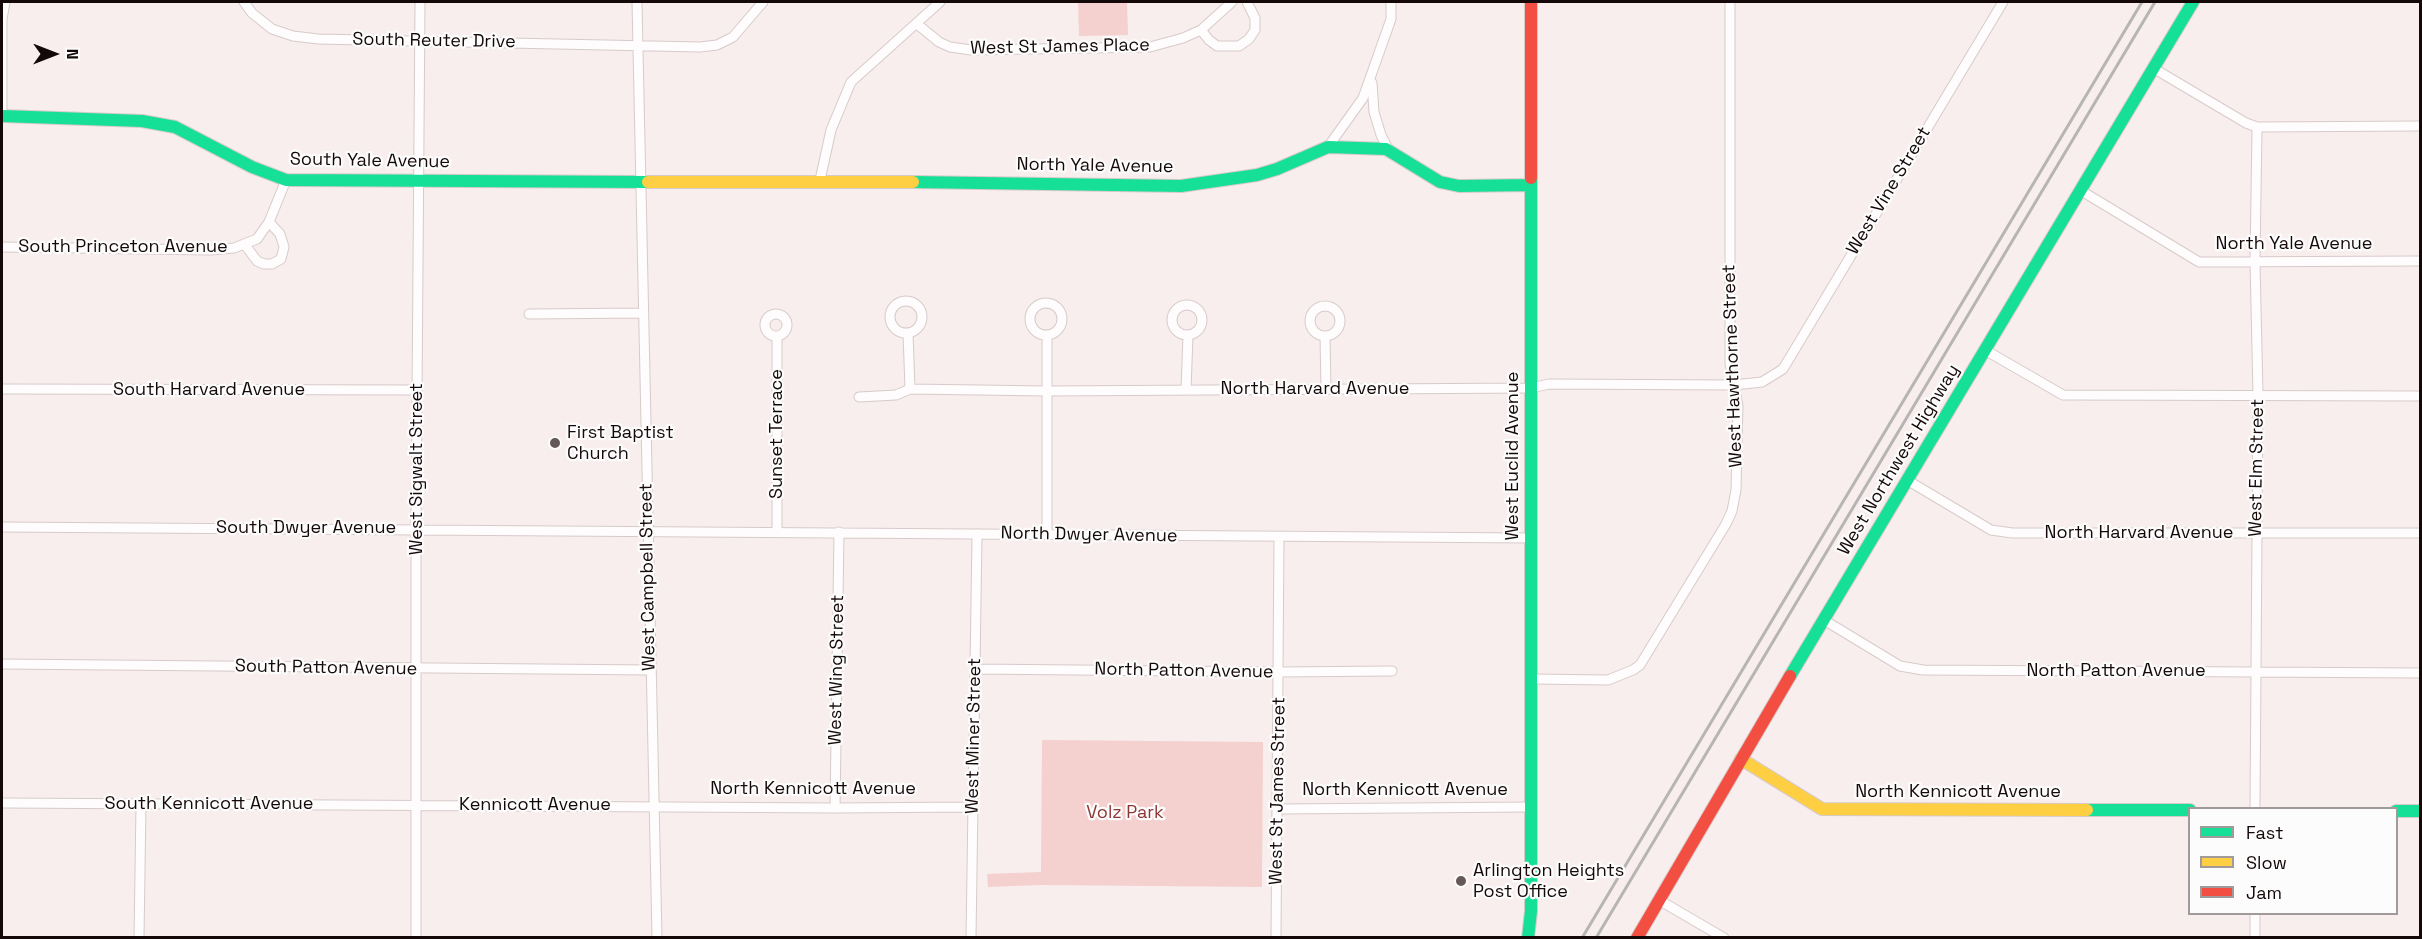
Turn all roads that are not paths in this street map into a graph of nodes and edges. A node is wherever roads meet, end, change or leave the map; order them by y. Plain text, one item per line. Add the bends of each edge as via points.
1 (244, 2) edge
2 (420, 2) edge
3 (637, 2) edge
4 (763, 2) edge
5 (940, 2) edge
6 (1232, 2) edge
7 (1247, 2) edge
8 (1391, 2) edge
9 (1531, 2) edge
10 (1730, 2) edge
11 (2003, 2) edge
12 (2193, 2) edge
13 (3, 5) edge
14 (917, 24) junction
15 (1201, 30) junction
16 (420, 41) junction
17 (637, 45) junction
18 (2153, 68) junction
19 (1372, 75) junction
20 (2, 116) edge
21 (2421, 126) edge
22 (2257, 127) junction
23 (1328, 147) junction
24 (1389, 151) junction
25 (286, 180) junction
26 (418, 180) junction
27 (820, 180) junction
28 (642, 182) junction
29 (1531, 185) junction
30 (2080, 190) junction
31 (269, 222) junction
32 (245, 245) junction
33 (2, 247) edge
34 (2421, 261) edge
35 (2256, 262) junction
36 (643, 313) junction
37 (529, 314) dead end
38 (908, 333) dead end
39 (1047, 335) dead end
40 (1188, 335) dead end
41 (777, 336) dead end
42 (1325, 336) dead end
43 (1985, 350) junction
44 (1772, 378) joint
45 (1734, 385) junction
46 (1531, 388) junction
47 (2, 389) edge
48 (910, 389) junction
49 (417, 390) junction
50 (1186, 390) junction
51 (1326, 390) junction
52 (1047, 391) junction
53 (2258, 395) junction
54 (2421, 396) edge
55 (859, 397) dead end
56 (1907, 480) junction
57 (2, 526) edge
58 (416, 529) junction
59 (647, 530) junction
60 (777, 532) junction
61 (839, 532) junction
62 (2256, 532) junction
63 (2421, 533) edge
64 (977, 534) junction
65 (1047, 534) junction
66 (1279, 537) junction
67 (1531, 538) junction
68 (1824, 620) junction
69 (2, 664) edge
70 (417, 669) junction
71 (975, 669) junction
72 (650, 670) junction
73 (1392, 671) dead end
74 (1279, 672) junction
75 (2254, 672) junction
76 (2421, 673) edge
77 (1531, 679) junction
78 (1741, 759) junction
79 (2, 802) edge
80 (141, 804) junction
81 (416, 804) junction
82 (654, 807) junction
83 (972, 807) junction
84 (1531, 807) junction
85 (2255, 807) edge
86 (835, 808) junction
87 (1278, 809) junction
88 (2188, 810) edge
89 (2398, 811) edge
90 (2421, 811) edge
91 (1659, 900) junction
92 (1531, 911) junction
93 (2254, 915) edge
94 (139, 938) edge
95 (416, 938) edge
96 (657, 938) edge
97 (971, 938) edge
98 (1276, 938) edge
99 (1528, 938) edge
100 (1534, 938) edge
101 (1637, 938) edge
102 (1724, 938) edge
103 (2254, 938) edge

1 - 16 street, South Reuter Drive via 272,29 293,36
2 - 16 street, West Sigwalt Street
3 - 17 street, West Campbell Street
4 - 17 street, South Reuter Drive via 733,37 717,45
5 - 14 street
6 - 15 street, West St James Place
7 - 15 street via 1255,18 1255,30 1239,46 1217,46
8 - 19 street via 1391,19
9 - 29 main road, West Euclid Avenue
10 - 45 street, West Hawthorne Street via 1730,364
11 - 44 street, West Vine Street via 1783,369
12 - 18 main road, West Northwest Highway
13 - 20 street
14 - 15 street, West St James Place via 939,42 971,50 1150,47
14 - 27 street via 851,82 831,130
16 - 17 street, South Reuter Drive
16 - 26 street, West Sigwalt Street
17 - 28 street, West Campbell Street
18 - 22 street
18 - 30 main road, West Northwest Highway
19 - 23 street via 1363,98
19 - 24 street via 1374,112
20 - 25 main road, South Yale Avenue via 142,120 175,127
21 - 22 street
22 - 35 street, West Elm Street
23 - 24 main road, North Yale Avenue
23 - 27 main road, North Yale Avenue via 1257,175 1181,186
24 - 29 main road, North Yale Avenue via 1440,182 1460,186
25 - 26 main road, South Yale Avenue
25 - 31 street, South Princeton Avenue
26 - 28 main road, South Yale Avenue
26 - 49 street, West Sigwalt Street
27 - 28 main road, North Yale Avenue
28 - 36 street, West Campbell Street
29 - 46 main road, West Euclid Avenue
30 - 35 street, North Yale Avenue via 2199,262
30 - 43 main road, West Northwest Highway
31 - 32 street, South Princeton Avenue via 257,239
31 - 32 street, South Princeton Avenue via 280,234 284,247 280,258 264,264
32 - 33 street, South Princeton Avenue via 211,250
34 - 35 street, North Yale Avenue
35 - 53 street, West Elm Street
36 - 37 street
36 - 59 street, West Campbell Street
38 - 48 street
39 - 52 street
40 - 50 street
41 - 60 street, Sunset Terrace
42 - 51 street
43 - 53 street via 2063,395
43 - 56 main road, West Northwest Highway
44 - 45 street, North Harvard Avenue
45 - 46 street, North Harvard Avenue via 1549,384
45 - 77 street, West Hawthorne Street via 1738,406 1737,473 1732,511 1640,665 1608,680
46 - 51 street, North Harvard Avenue
46 - 67 main road, West Euclid Avenue
47 - 49 street, South Harvard Avenue
48 - 52 street, North Harvard Avenue
48 - 55 street, North Harvard Avenue via 896,395
49 - 58 street, West Sigwalt Street
50 - 51 street, North Harvard Avenue
50 - 52 street, North Harvard Avenue
52 - 65 street
53 - 54 street
53 - 62 street, West Elm Street
56 - 62 street, North Harvard Avenue via 1991,530 2001,532
56 - 68 main road, West Northwest Highway
57 - 58 street, South Dwyer Avenue
58 - 59 street, South Dwyer Avenue
58 - 70 street, West Sigwalt Street
59 - 60 street, North Dwyer Avenue
59 - 72 street, West Campbell Street
60 - 61 street, North Dwyer Avenue
61 - 64 street, North Dwyer Avenue
61 - 86 street, West Wing Street
62 - 63 street, North Harvard Avenue
62 - 75 street, West Elm Street
64 - 65 street, North Dwyer Avenue
64 - 71 street, West Miner Street
65 - 66 street, North Dwyer Avenue
66 - 67 street, North Dwyer Avenue
66 - 74 street, West St James Street
67 - 77 main road, West Euclid Avenue
68 - 75 street, North Patton Avenue via 1900,666 1923,670
68 - 78 main road, West Northwest Highway
69 - 70 street, South Patton Avenue
70 - 72 street, South Patton Avenue
70 - 81 street, West Sigwalt Street
71 - 74 street, North Patton Avenue
71 - 83 street, West Miner Street
72 - 82 street, West Campbell Street
73 - 74 street, North Patton Avenue
74 - 87 street, West St James Street
75 - 76 street, North Patton Avenue
75 - 85 street, West Elm Street
77 - 84 main road, West Euclid Avenue
78 - 88 main road, North Kennicott Avenue via 1822,809
78 - 91 main road, West Northwest Highway
79 - 80 street, South Kennicott Avenue
80 - 81 street, South Kennicott Avenue
80 - 94 street
81 - 82 street, Kennicott Avenue
81 - 95 street, West Sigwalt Street
82 - 86 street, North Kennicott Avenue
82 - 96 street, West Campbell Street
83 - 86 street, North Kennicott Avenue
83 - 97 street, West Miner Street
84 - 87 street, North Kennicott Avenue
84 - 92 main road, West Euclid Avenue
87 - 98 street, West St James Street
89 - 90 main road
91 - 101 main road, West Northwest Highway
91 - 102 street
92 - 99 main road, West Euclid Avenue
92 - 100 main road, West Euclid Avenue
93 - 103 street

